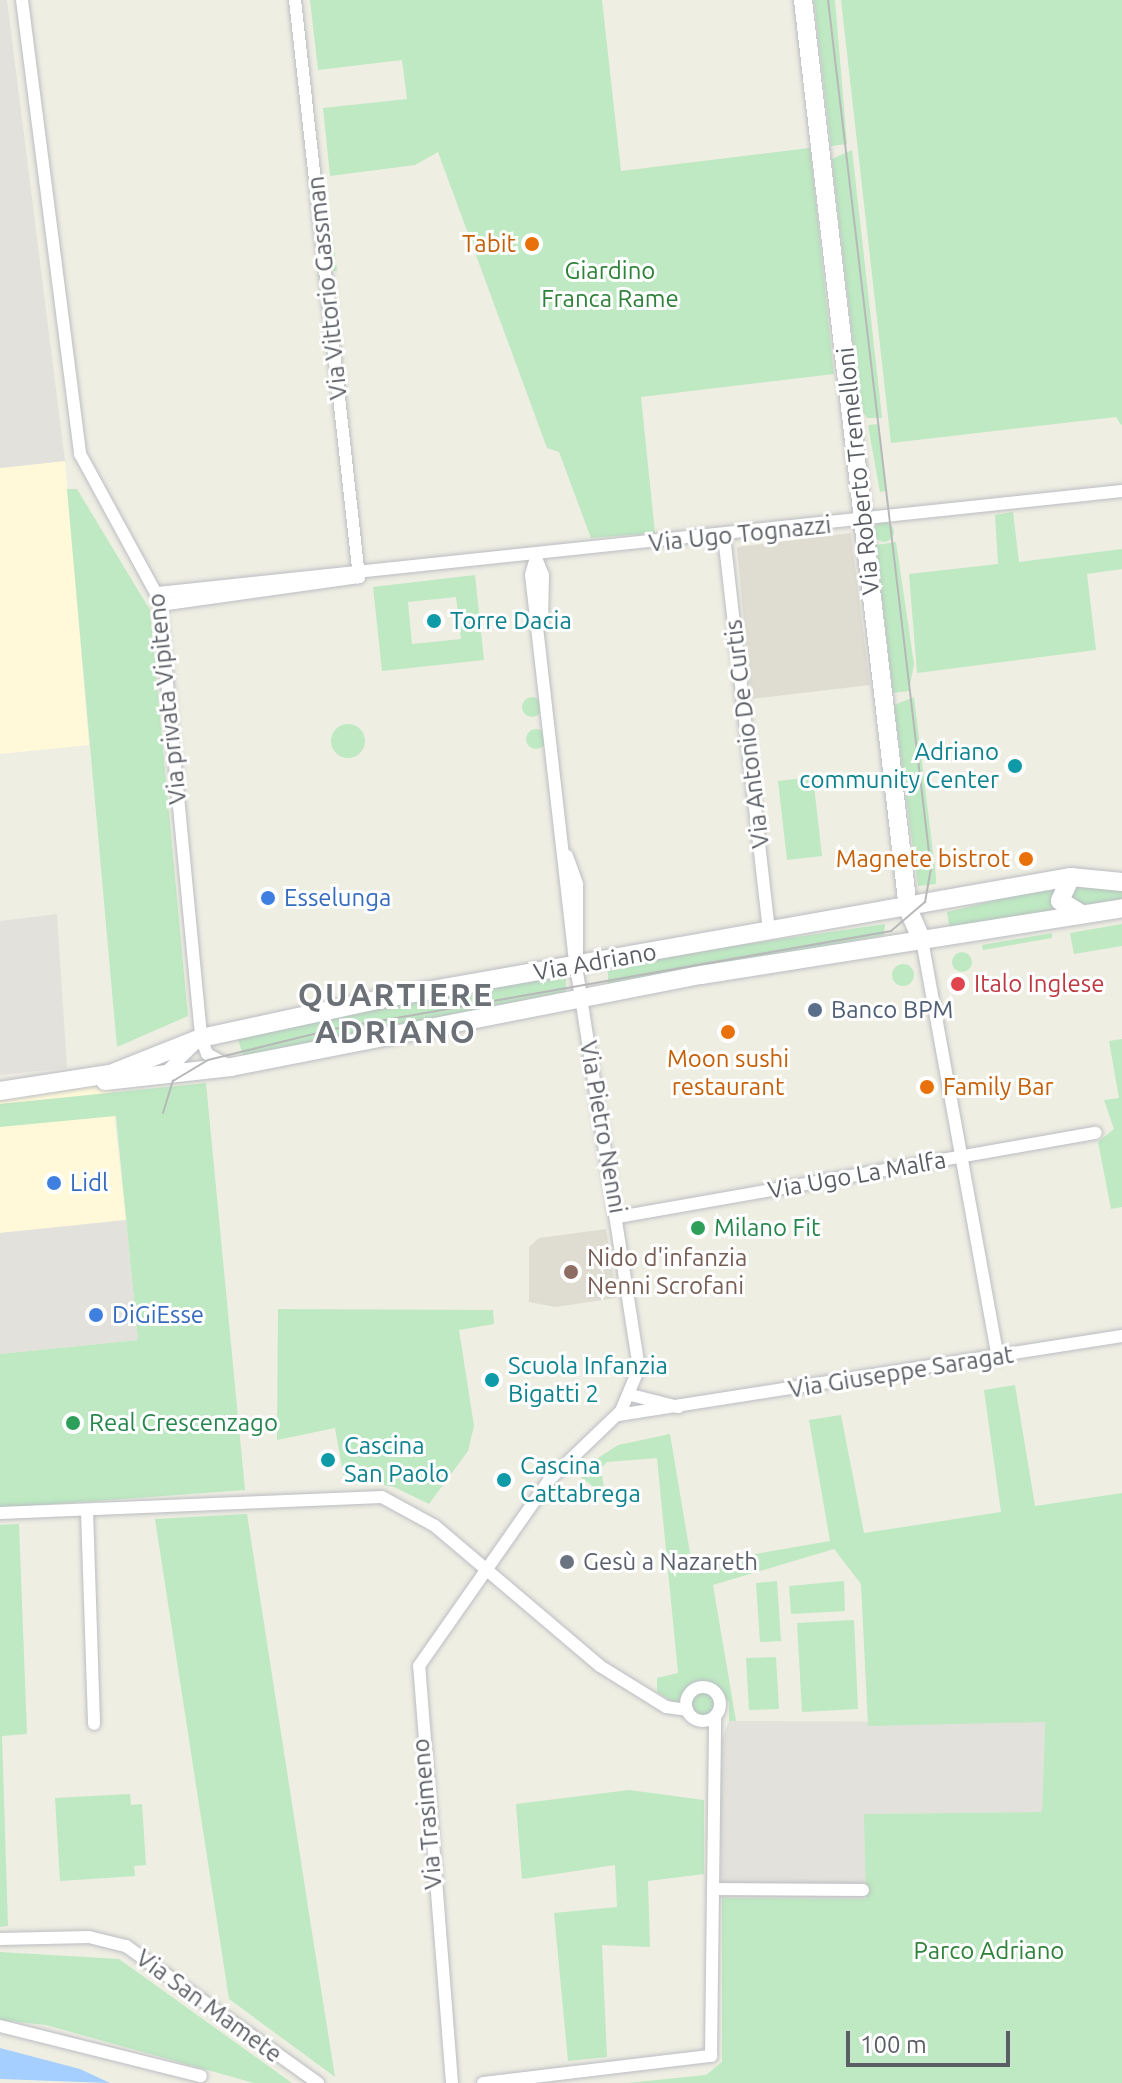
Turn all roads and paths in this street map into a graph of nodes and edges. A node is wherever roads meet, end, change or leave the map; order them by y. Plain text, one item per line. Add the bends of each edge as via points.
1 (22, 0) edge
2 (295, 0) edge
3 (803, 0) edge
4 (1122, 491) edge
5 (863, 520) junction
6 (724, 536) junction
7 (536, 558) junction
8 (359, 577) junction
9 (159, 599) junction
10 (1071, 877) junction
11 (1117, 878) edge
12 (1122, 908) edge
13 (908, 909) junction
14 (1083, 914) junction
15 (769, 932) junction
16 (922, 940) junction
17 (577, 966) junction
18 (582, 1001) junction
19 (201, 1038) junction
20 (231, 1067) junction
21 (160, 1077) junction
22 (74, 1080) junction
23 (0, 1091) edge
24 (1096, 1133) dead end
25 (962, 1157) junction
26 (618, 1217) junction
27 (1122, 1336) edge
28 (998, 1358) junction
29 (631, 1395) junction
30 (681, 1408) junction
31 (618, 1415) junction
32 (87, 1511) junction
33 (0, 1513) edge
34 (486, 1566) junction
35 (687, 1710) junction
36 (715, 1717) junction
37 (702, 1722) junction
38 (94, 1724) dead end
39 (714, 1747) junction
40 (713, 1889) junction
41 (863, 1890) dead end
42 (0, 1939) edge
43 (0, 2026) edge
44 (201, 2076) dead end
45 (318, 2083) edge
46 (452, 2083) edge
47 (483, 2083) edge

1 - 9 street, Via privata Vipiteno via 82,463
2 - 8 street, Via Vittorio Gassman
3 - 5 street, Via Roberto Tremelloni
4 - 5 street, Via Ugo Tognazzi
5 - 6 street, Via Ugo Tognazzi
5 - 13 street, Via Roberto Tremelloni
6 - 7 street, Via Ugo Tognazzi
6 - 15 street, Via Antonio De Curtis
7 - 8 street, Via Ugo Tognazzi
7 - 17 street, Via Pietro Nenni via 531,575 566,855 577,884 582,949
8 - 9 street, Via Ugo Tognazzi
9 - 19 street, Via privata Vipiteno
10 - 11 street, Via Adriano
10 - 13 street, Via Adriano
10 - 14 street via 1060,901
12 - 14 street, Via Adriano
13 - 15 street, Via Adriano
13 - 16 street, Via Roberto Tremelloni
14 - 16 street, Via Adriano
15 - 17 street, Via Adriano
16 - 18 street, Via Adriano
16 - 25 street
17 - 18 street, Via Pietro Nenni
17 - 19 street, Via Adriano
18 - 20 street, Via Adriano
18 - 26 street, Via Pietro Nenni
19 - 20 street via 207,1054
19 - 21 street
19 - 22 street, Via Adriano
20 - 21 street, Via Adriano
21 - 22 street, Via Adriano
22 - 23 street, Via Adriano
24 - 25 street, Via Ugo La Malfa
25 - 26 street, Via Ugo La Malfa
25 - 28 street
26 - 29 street, Via Pietro Nenni via 639,1356
27 - 28 street, Via Giuseppe Saragat
28 - 30 street, Via Giuseppe Saragat
29 - 30 street, Via Giuseppe Saragat
29 - 31 street
30 - 31 street, Via Giuseppe Saragat
31 - 34 street via 572,1452
32 - 33 street
32 - 34 street via 372,1495 420,1516
32 - 38 street
34 - 35 street via 600,1666 666,1707
34 - 46 street, Via Trasimeno via 428,1645 416,1678
35 - 36 street via 689,1693 709,1688 720,1700
35 - 37 street
36 - 37 street
36 - 39 street
37 - 39 street
39 - 40 street
40 - 41 street
40 - 47 street via 710,2057
42 - 45 street, Via San Mamete via 89,1937 126,1946
43 - 44 street

